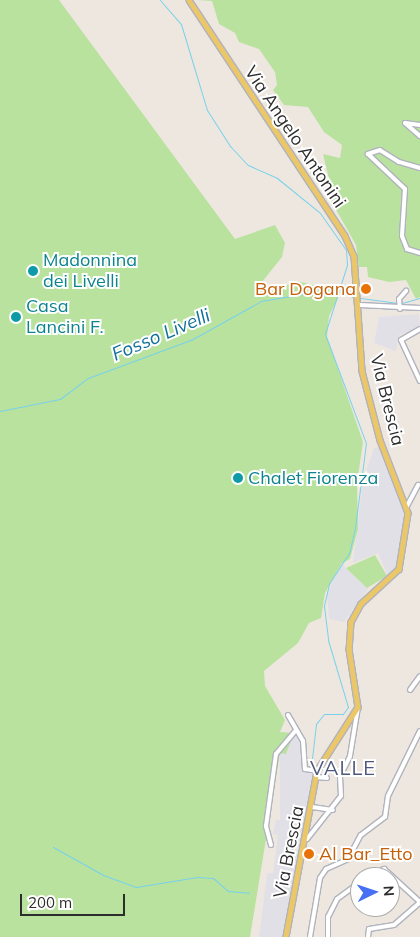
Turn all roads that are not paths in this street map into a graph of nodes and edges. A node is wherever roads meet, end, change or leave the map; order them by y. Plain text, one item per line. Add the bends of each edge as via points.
1 (189, 0) edge
2 (420, 125) edge
3 (420, 136) edge
4 (420, 168) edge
5 (420, 253) edge
6 (406, 291) dead end
7 (359, 295) joint
8 (360, 305) junction
9 (400, 307) junction
10 (420, 308) edge
11 (420, 329) edge
12 (420, 381) edge
13 (418, 485) dead end
14 (407, 506) junction
15 (420, 676) edge
16 (410, 690) dead end
17 (358, 707) junction
18 (288, 714) dead end
19 (296, 730) junction
20 (420, 731) edge
21 (317, 771) junction
22 (316, 777) junction
23 (326, 778) dead end
24 (312, 806) junction
25 (333, 810) junction
26 (307, 839) junction
27 (271, 845) dead end
28 (400, 884) edge
29 (350, 889) edge
30 (420, 902) edge
31 (286, 937) edge
32 (310, 937) edge
33 (328, 937) edge
34 (368, 937) edge

1 - 7 main road, Via Angelo Antonini via 345,236 357,266
2 - 3 street via 405,123
4 - 5 street via 398,162 380,150 368,154 405,189 402,236 407,249
6 - 9 street via 399,299
7 - 8 main road, Via Brescia
8 - 9 street
8 - 14 main road, Via Brescia via 362,370 380,440
9 - 10 street
11 - 12 street via 401,340
13 - 14 street, Via Brescia
14 - 17 main road, Via Brescia via 399,569 358,608 349,628
15 - 16 street
17 - 21 main road, Via Brescia
17 - 25 street via 350,756 340,776 341,796
18 - 19 street via 296,722
19 - 21 street via 307,755 305,770
19 - 27 street via 276,754 266,826
20 - 32 street via 388,796 385,817 361,835 348,859 326,870 320,878
21 - 22 main road, Via Brescia
22 - 23 street
22 - 24 main road, Via Brescia
24 - 25 street
24 - 26 main road, Via Brescia
25 - 26 street
26 - 31 main road, Via Brescia
28 - 30 street
29 - 33 street via 336,899 328,917
30 - 34 street via 394,925 369,929

